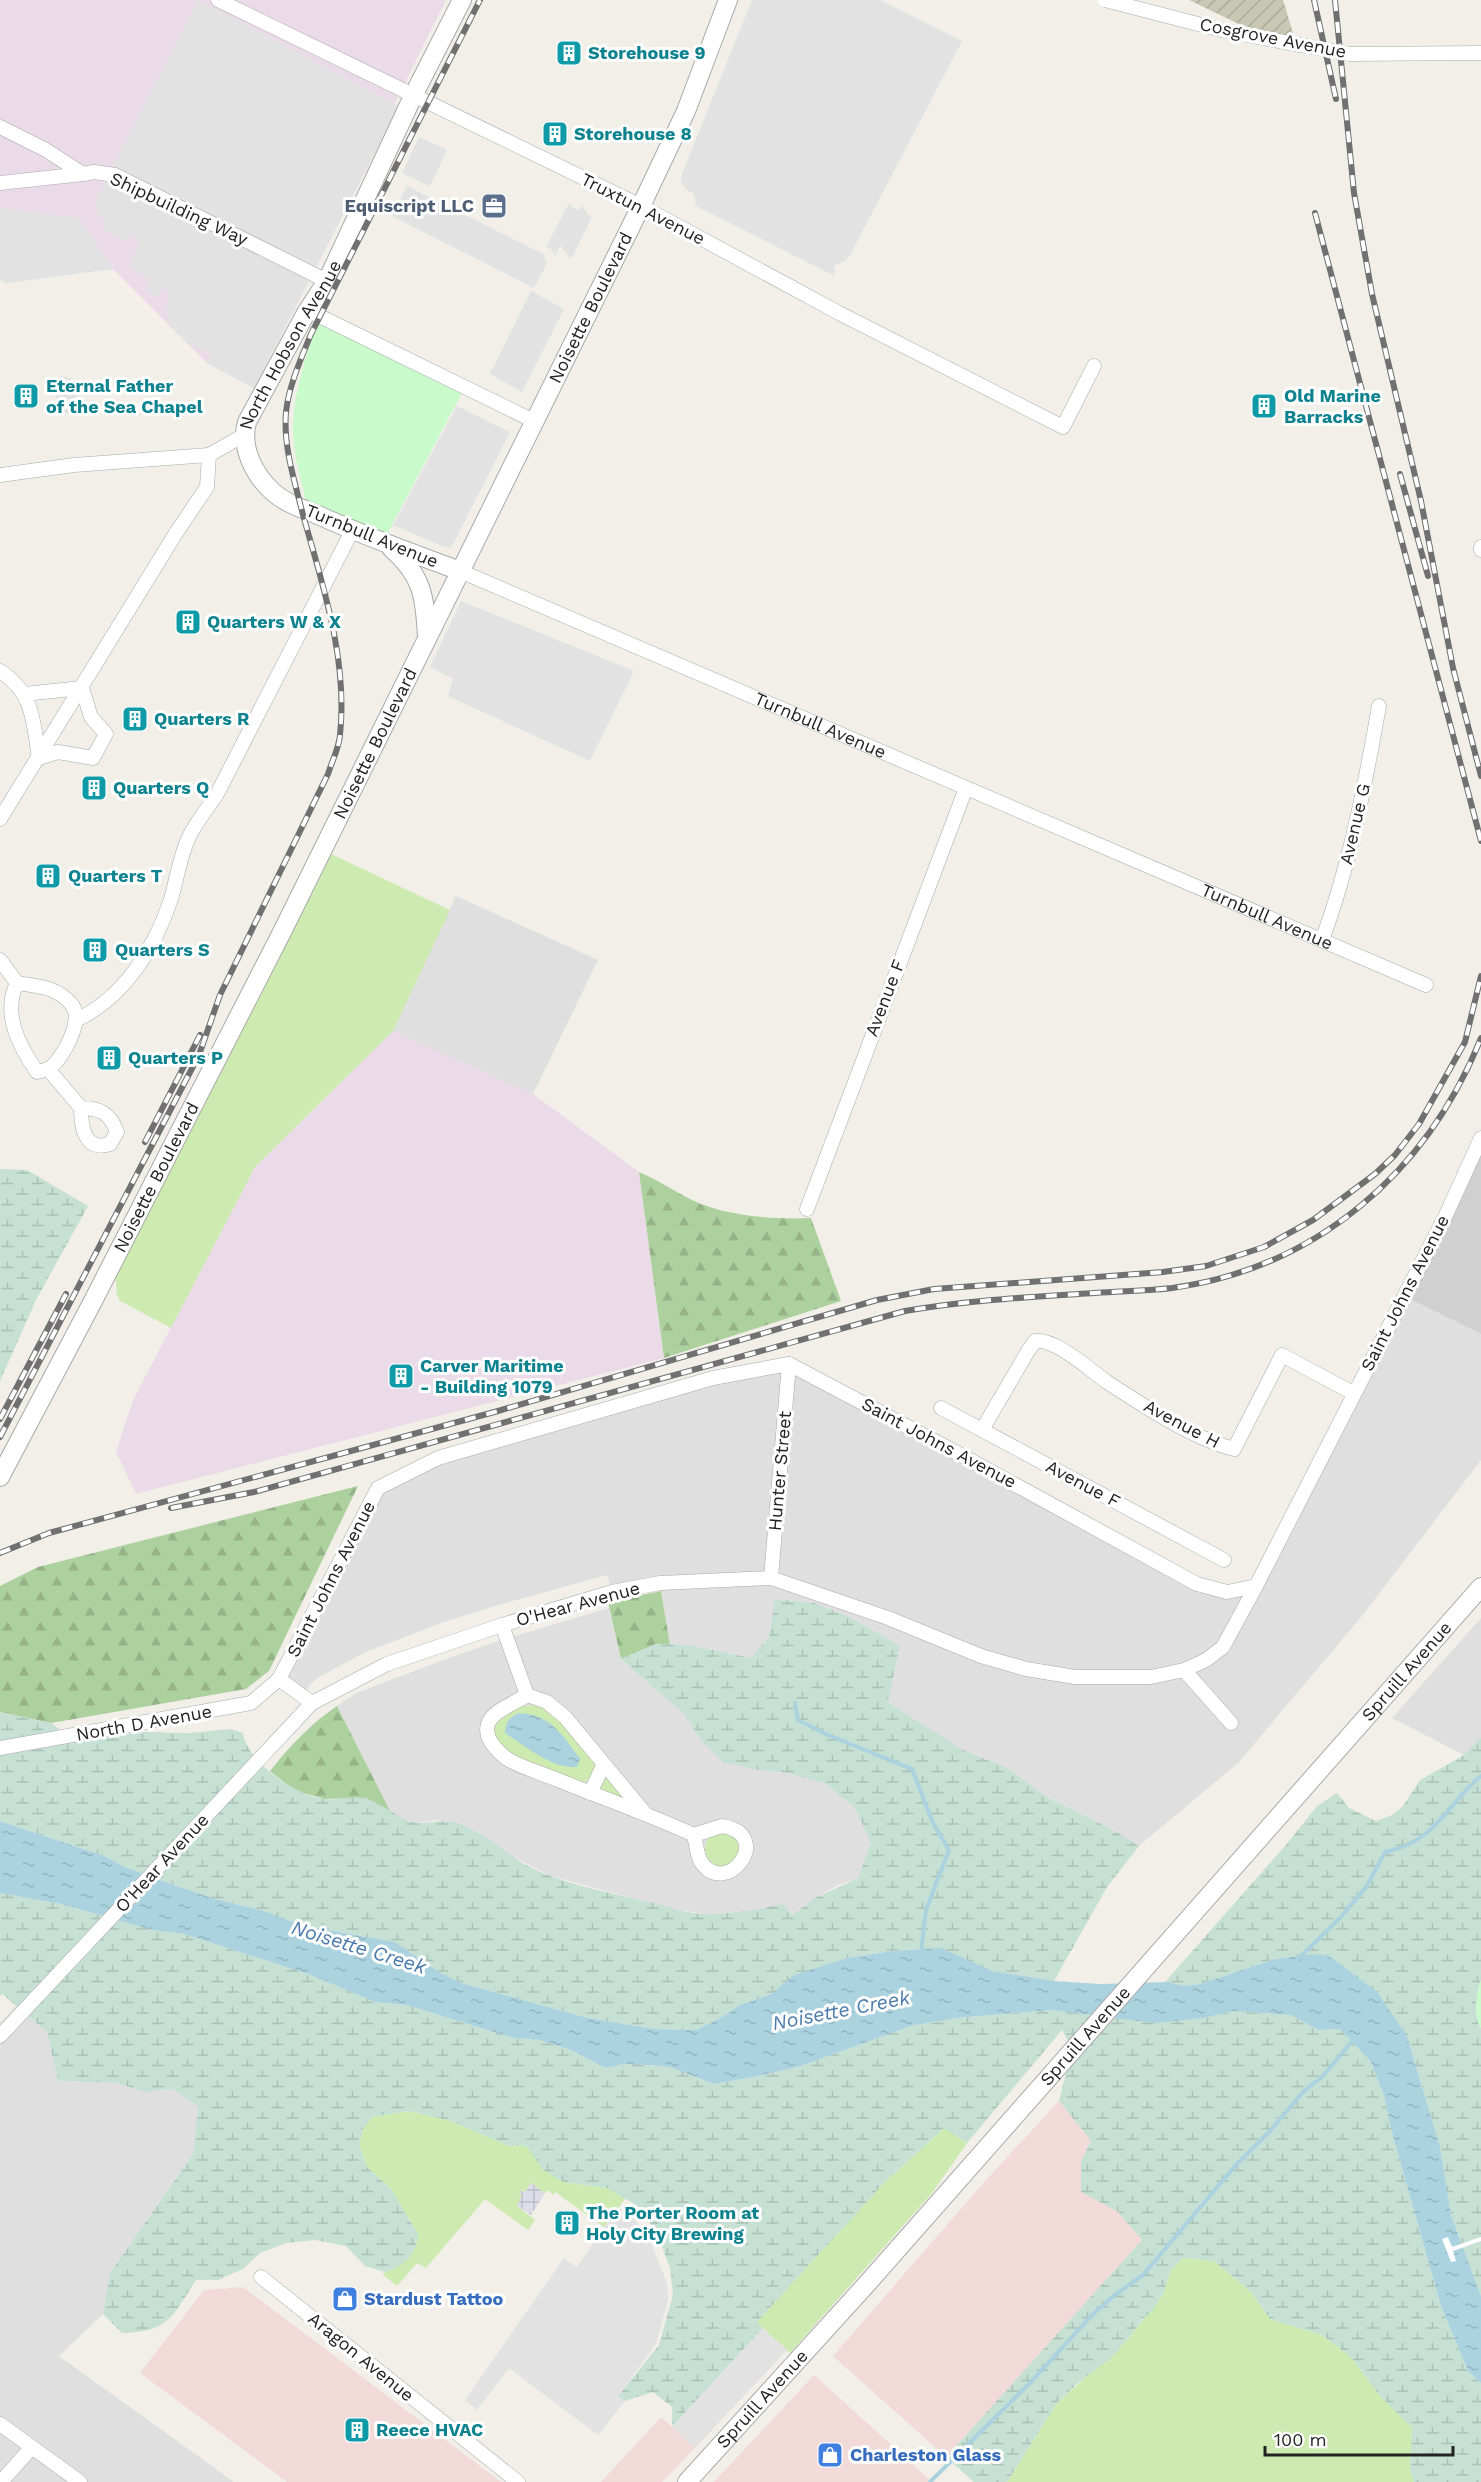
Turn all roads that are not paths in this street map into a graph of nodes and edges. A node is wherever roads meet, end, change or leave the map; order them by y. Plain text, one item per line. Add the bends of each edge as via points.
1 (218, 0) edge
2 (462, 0) edge
3 (728, 0) edge
4 (1105, 0) edge
5 (1481, 53) edge
6 (414, 94) junction
7 (0, 127) edge
8 (83, 174) junction
9 (0, 183) edge
10 (641, 206) junction
11 (327, 281) junction
12 (308, 310) junction
13 (1094, 366) dead end
14 (534, 421) junction
15 (244, 435) junction
16 (209, 455) junction
17 (0, 475) edge
18 (352, 531) junction
19 (386, 544) junction
20 (460, 571) junction
21 (427, 638) junction
22 (0, 670) edge
23 (82, 688) junction
24 (24, 694) junction
25 (1379, 706) dead end
26 (39, 758) junction
27 (966, 788) junction
28 (0, 819) edge
29 (1322, 940) junction
30 (0, 960) edge
31 (17, 983) junction
32 (1426, 985) dead end
33 (76, 1020) junction
34 (48, 1070) junction
35 (81, 1108) dead end
36 (1481, 1138) edge
37 (807, 1209) dead end
38 (789, 1364) junction
39 (1353, 1393) junction
40 (941, 1408) dead end
41 (982, 1430) junction
42 (0, 1477) edge
43 (1224, 1560) dead end
44 (771, 1578) junction
45 (1256, 1586) junction
46 (1481, 1587) edge
47 (502, 1625) junction
48 (1184, 1671) junction
49 (279, 1679) junction
50 (527, 1695) junction
51 (312, 1703) junction
52 (1231, 1723) dead end
53 (0, 1748) edge
54 (604, 1764) junction
55 (590, 1793) junction
56 (644, 1812) junction
57 (694, 1834) dead end
58 (0, 2036) edge
59 (261, 2277) dead end
60 (0, 2424) edge
61 (32, 2446) junction
62 (1, 2482) edge
63 (80, 2482) edge
64 (518, 2482) edge
65 (687, 2482) edge

1 - 6 street, Truxtun Avenue
2 - 6 street, North Hobson Avenue
3 - 10 street, Noisette Boulevard via 686,111
4 - 5 street, Cosgrove Avenue, bridge via 1225,31 1349,54
6 - 10 street, Truxtun Avenue
6 - 11 street, North Hobson Avenue
7 - 8 street, Shipbuilding Way
8 - 9 street
8 - 11 street, Shipbuilding Way via 115,175
10 - 13 street, Truxtun Avenue via 839,314 1062,427
10 - 14 street, Noisette Boulevard
11 - 12 street, North Hobson Avenue
12 - 14 street
12 - 15 street, North Hobson Avenue
14 - 20 street, Noisette Boulevard
15 - 16 street, North Hobson Avenue
15 - 18 street, Turnbull Avenue via 252,464 274,493
16 - 17 street
16 - 23 street via 207,487
18 - 19 street, Turnbull Avenue
18 - 33 street via 217,794 190,834 159,930 138,968 106,1001
19 - 20 street, Turnbull Avenue
19 - 21 street via 410,569 422,589
20 - 21 street, Noisette Boulevard
20 - 27 street, Turnbull Avenue
21 - 42 street, Noisette Boulevard via 276,943
22 - 24 street
23 - 24 street
23 - 26 street
23 - 26 street via 92,717 106,734 93,758 58,752
24 - 26 street via 33,719
25 - 29 street, Avenue G via 1366,783 1337,899
26 - 28 street
27 - 29 street, Turnbull Avenue
27 - 37 street, Avenue F
29 - 32 street, Turnbull Avenue
30 - 31 street
31 - 33 street via 43,986 59,993 74,1007
31 - 34 street via 11,994 11,1008 21,1048 37,1072
33 - 34 street via 71,1038
34 - 35 street
36 - 39 street, Saint Johns Avenue via 1445,1217
38 - 44 street, Hunter Street
38 - 45 street, Saint Johns Avenue via 1197,1584 1227,1592
38 - 49 street, Saint Johns Avenue via 713,1378 438,1458 378,1488
39 - 41 street, Avenue H via 1282,1355 1234,1449 1197,1436 1042,1340 1035,1341 1028,1351
39 - 45 street, Saint Johns Avenue
40 - 41 street, Avenue F
41 - 43 street, Avenue F
44 - 47 street, O'Hear Avenue via 660,1583 612,1592
44 - 48 street, O'Hear Avenue via 1026,1669 1075,1677 1127,1678
45 - 48 street, O'Hear Avenue via 1222,1647
46 - 65 street, Spruill Avenue via 866,2286
47 - 50 street
47 - 51 street, O'Hear Avenue via 387,1664
48 - 52 street
49 - 51 street, Saint Johns Avenue
49 - 53 street, North D Avenue via 251,1703
50 - 54 street via 547,1702 565,1717
50 - 55 street via 494,1713 487,1726 490,1742 508,1759
51 - 58 street, O'Hear Avenue
54 - 55 street
54 - 56 street
55 - 56 street
56 - 57 street
59 - 64 street, Aragon Avenue
60 - 61 street
61 - 62 street
61 - 63 street

